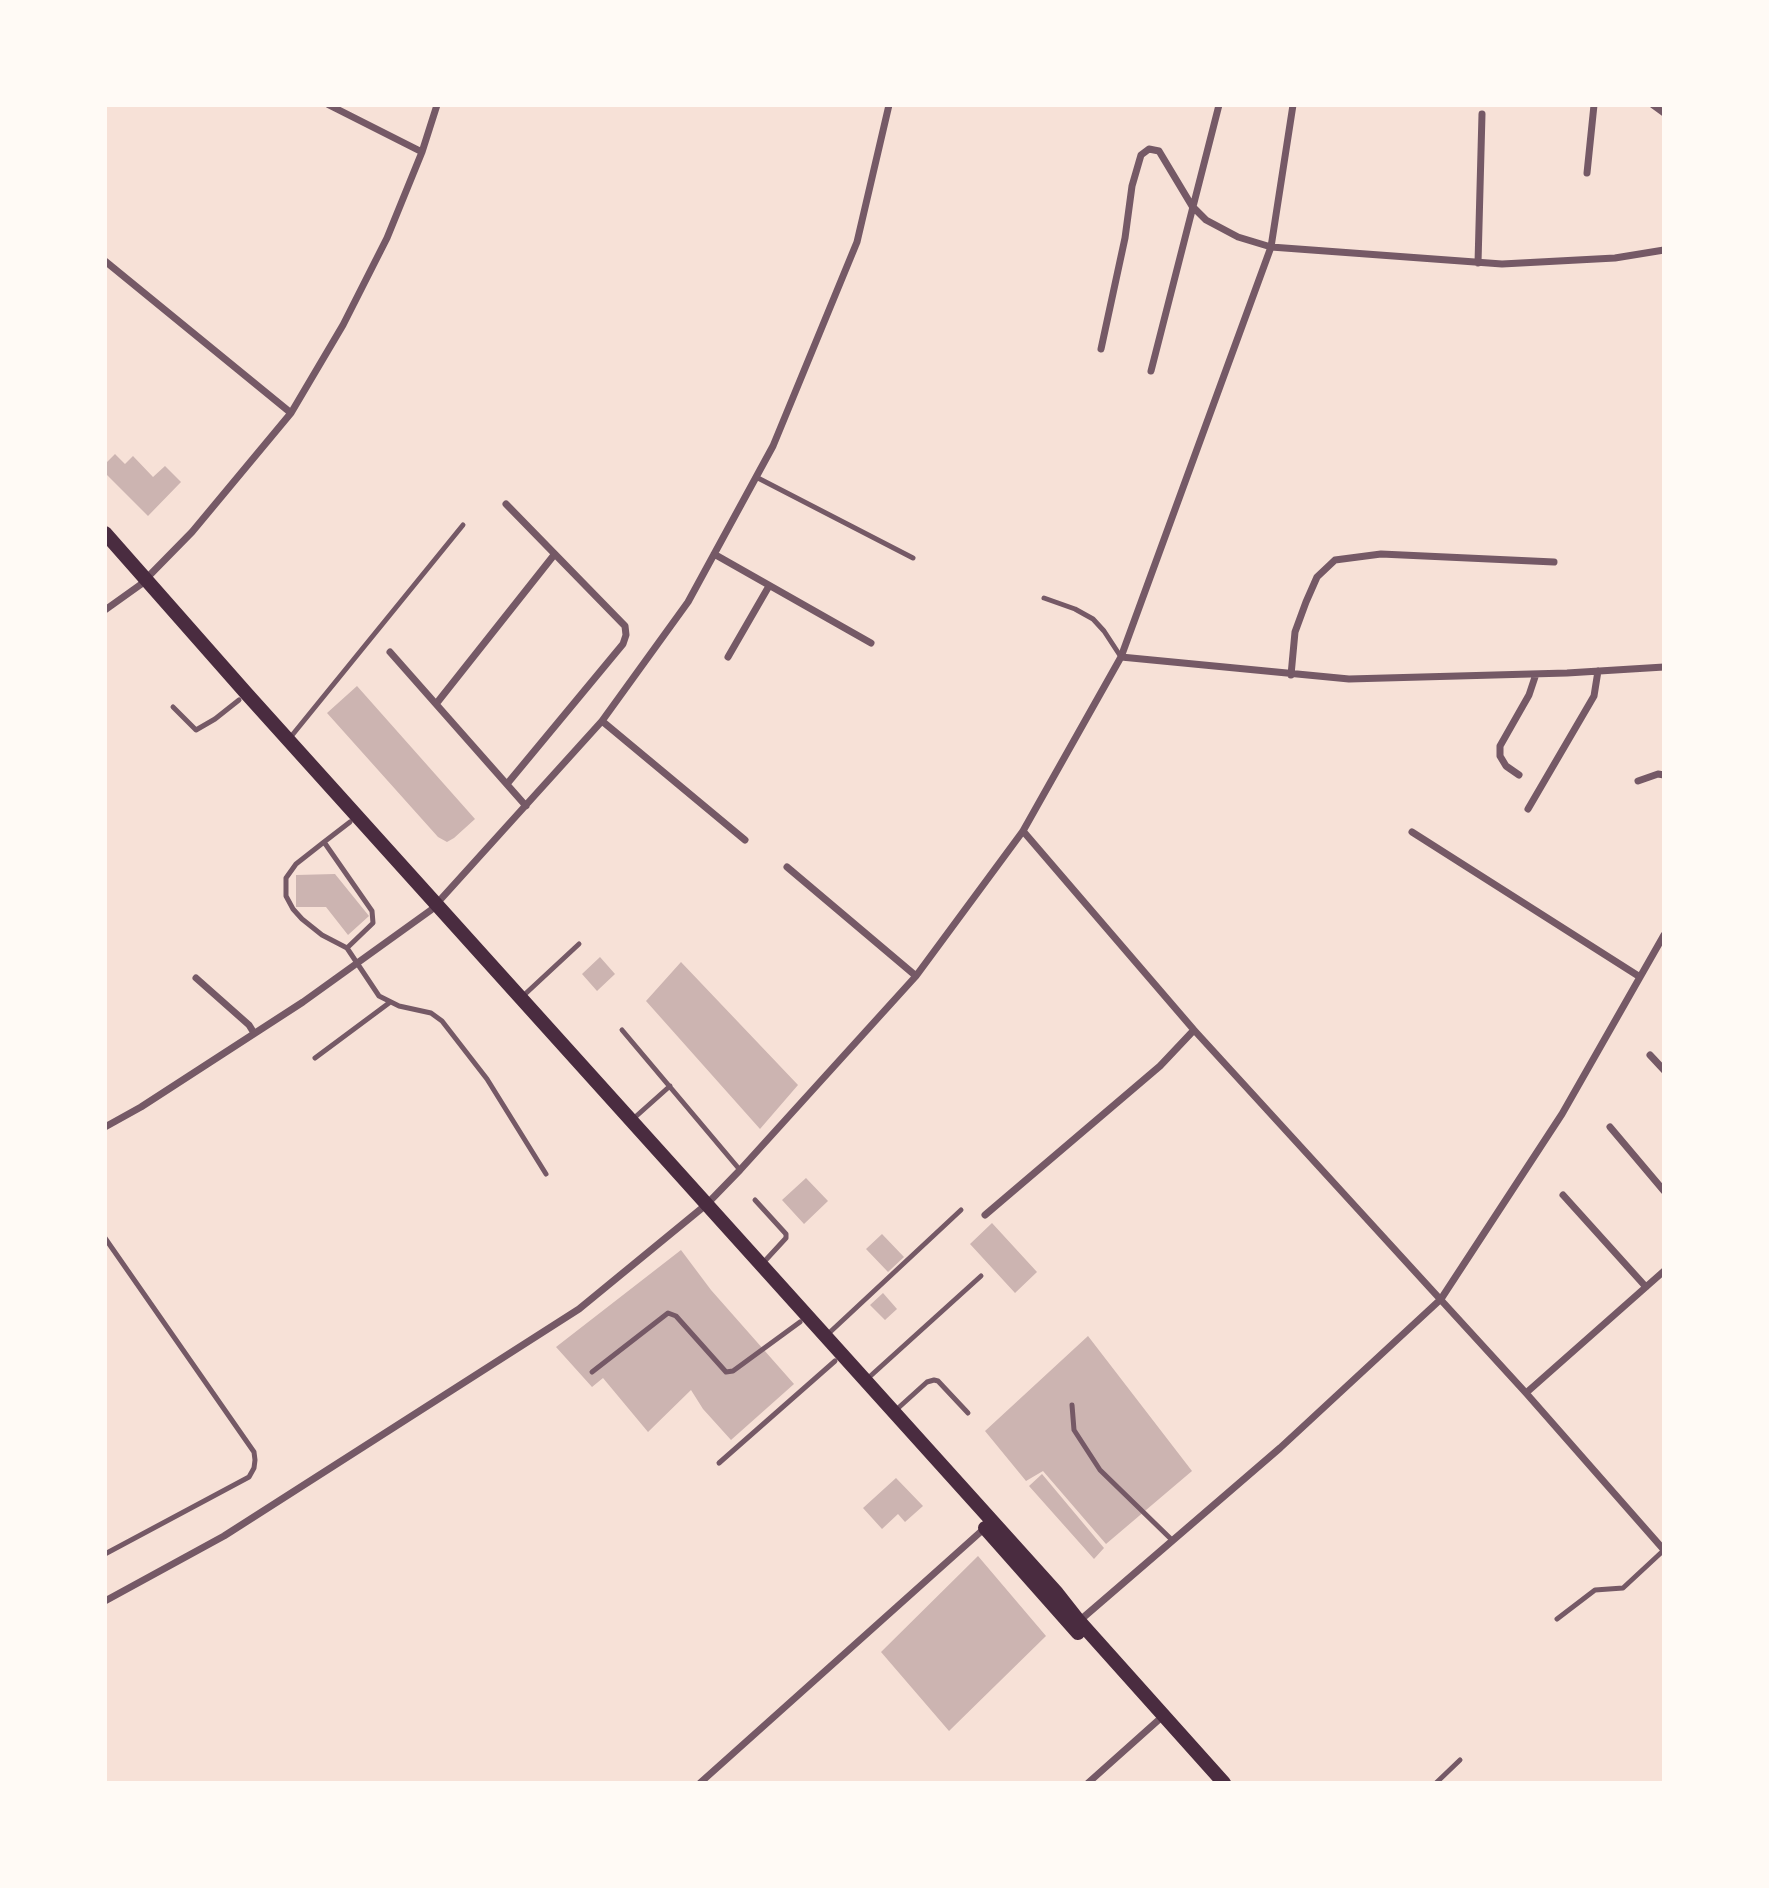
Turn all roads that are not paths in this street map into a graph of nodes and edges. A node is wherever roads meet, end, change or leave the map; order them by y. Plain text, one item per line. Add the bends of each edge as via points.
1 (329, 105) edge
2 (437, 105) edge
3 (889, 105) edge
4 (1219, 105) edge
5 (1293, 105) edge
6 (1594, 105) edge
7 (1653, 105) edge
8 (1664, 113) edge
9 (1482, 114) dead end
10 (422, 152) junction
11 (1587, 173) dead end
12 (1192, 205) junction
13 (1271, 247) junction
14 (1664, 250) edge
15 (105, 261) edge
16 (1478, 263) junction
17 (1101, 349) dead end
18 (1151, 371) dead end
19 (291, 413) junction
20 (756, 477) junction
21 (506, 504) dead end
22 (463, 525) dead end
23 (105, 533) edge
24 (105, 548) edge
25 (714, 554) junction
26 (554, 555) junction
27 (913, 558) dead end
28 (1554, 562) dead end
29 (143, 582) junction
30 (769, 586) junction
31 (1044, 598) dead end
32 (105, 610) edge
33 (871, 643) dead end
34 (390, 652) dead end
35 (727, 657) dead end
36 (1121, 657) junction
37 (1664, 667) edge
38 (1598, 671) junction
39 (1536, 674) junction
40 (1291, 675) junction
41 (239, 700) junction
42 (436, 704) junction
43 (173, 707) dead end
44 (602, 721) junction
45 (289, 739) junction
46 (1520, 775) dead end
47 (1664, 775) edge
48 (1637, 780) dead end
49 (507, 785) junction
50 (526, 806) junction
51 (1528, 809) dead end
52 (350, 822) junction
53 (1023, 831) junction
54 (1412, 832) dead end
55 (745, 840) dead end
56 (324, 842) junction
57 (787, 867) dead end
58 (434, 907) junction
59 (1664, 935) edge
60 (579, 944) dead end
61 (347, 948) junction
62 (357, 962) junction
63 (916, 976) junction
64 (1640, 976) junction
65 (196, 978) dead end
66 (521, 998) junction
67 (389, 1003) junction
68 (622, 1030) dead end
69 (1194, 1030) junction
70 (254, 1033) junction
71 (1650, 1055) dead end
72 (315, 1058) dead end
73 (1664, 1070) edge
74 (670, 1086) junction
75 (631, 1121) junction
76 (105, 1127) edge
77 (1610, 1127) dead end
78 (740, 1170) junction
79 (546, 1174) dead end
80 (1664, 1191) edge
81 (1563, 1195) dead end
82 (755, 1200) dead end
83 (703, 1207) junction
84 (961, 1210) dead end
85 (985, 1215) dead end
86 (105, 1238) edge
87 (761, 1265) junction
88 (1664, 1271) edge
89 (981, 1276) dead end
90 (1646, 1287) junction
91 (1441, 1298) junction
92 (800, 1322) junction
93 (826, 1337) junction
94 (835, 1361) junction
95 (592, 1373) dead end
96 (866, 1380) junction
97 (1526, 1393) junction
98 (1072, 1405) dead end
99 (893, 1412) junction
100 (968, 1413) dead end
101 (719, 1463) dead end
102 (988, 1525) junction
103 (1172, 1541) junction
104 (1664, 1550) edge
105 (105, 1554) edge
106 (105, 1601) edge
107 (1557, 1619) dead end
108 (1076, 1624) junction
109 (1160, 1718) junction
110 (1460, 1760) dead end
111 (700, 1783) edge
112 (1088, 1783) edge
113 (1213, 1783) edge
114 (1224, 1783) edge
115 (1436, 1783) edge

1 - 10 street
2 - 10 street
3 - 20 street via 857,242
4 - 12 street
5 - 13 street
6 - 11 street
7 - 8 street
9 - 16 street
10 - 19 street via 387,238
12 - 13 street via 1206,220
12 - 17 street via 1159,151 1149,149 1141,155
12 - 18 street
13 - 16 street
13 - 36 street
14 - 16 street via 1615,258
15 - 19 street
19 - 29 street via 192,532
20 - 25 street
20 - 27 lane
21 - 26 street
22 - 45 lane
23 - 29 main road
24 - 29 main road
25 - 30 street
25 - 44 street via 688,602
26 - 42 street
26 - 49 street via 625,625 626,635
28 - 40 street via 1381,554 1335,560 1317,577 1306,602 1296,632
29 - 32 street
29 - 41 main road
29 - 45 main road
30 - 33 street
30 - 35 street
31 - 36 lane via 1093,619
34 - 42 street
36 - 40 street
36 - 53 street
37 - 38 street
38 - 39 street
38 - 51 street via 1594,696
39 - 40 street via 1349,679
39 - 46 street via 1500,746 1506,766
41 - 43 lane via 196,730
41 - 52 main road
42 - 49 street
44 - 50 street
44 - 55 street
45 - 58 main road
47 - 48 street
49 - 50 street
50 - 58 street
52 - 56 lane
52 - 58 main road
53 - 63 street
53 - 69 street
54 - 64 street
56 - 61 lane via 372,911 373,923
56 - 61 lane via 286,878 286,896 302,919
57 - 63 street
58 - 62 street
58 - 66 main road
58 - 83 main road
59 - 64 street
60 - 66 lane
61 - 62 lane
62 - 67 lane via 379,996
62 - 70 street
63 - 78 street
64 - 91 street via 1562,1114
65 - 70 street
66 - 75 main road
67 - 72 lane
67 - 79 lane via 431,1013 442,1021 487,1079
68 - 74 lane
69 - 85 street via 1160,1066
69 - 91 street
70 - 76 street
71 - 73 street
74 - 75 lane
74 - 78 lane
75 - 83 main road
77 - 80 street
78 - 83 street
81 - 90 street
82 - 87 lane via 786,1234
83 - 87 main road
83 - 92 main road
83 - 106 street via 579,1309 224,1536
84 - 93 lane
86 - 105 lane via 254,1452 255,1460 249,1478
87 - 93 main road
88 - 90 street
89 - 96 lane
90 - 97 street
91 - 97 street
91 - 103 street
92 - 94 main road
92 - 95 lane via 726,1372 676,1316 668,1313
93 - 96 main road
94 - 101 lane
94 - 102 main road
96 - 99 main road
97 - 104 street
98 - 103 lane via 1074,1430 1100,1470
99 - 100 lane via 934,1380
99 - 102 main road
102 - 108 main road via 1057,1593
102 - 111 street
103 - 108 street
104 - 107 lane via 1623,1588 1595,1590
108 - 109 main road
109 - 112 street
109 - 113 main road
109 - 114 main road
110 - 115 lane

